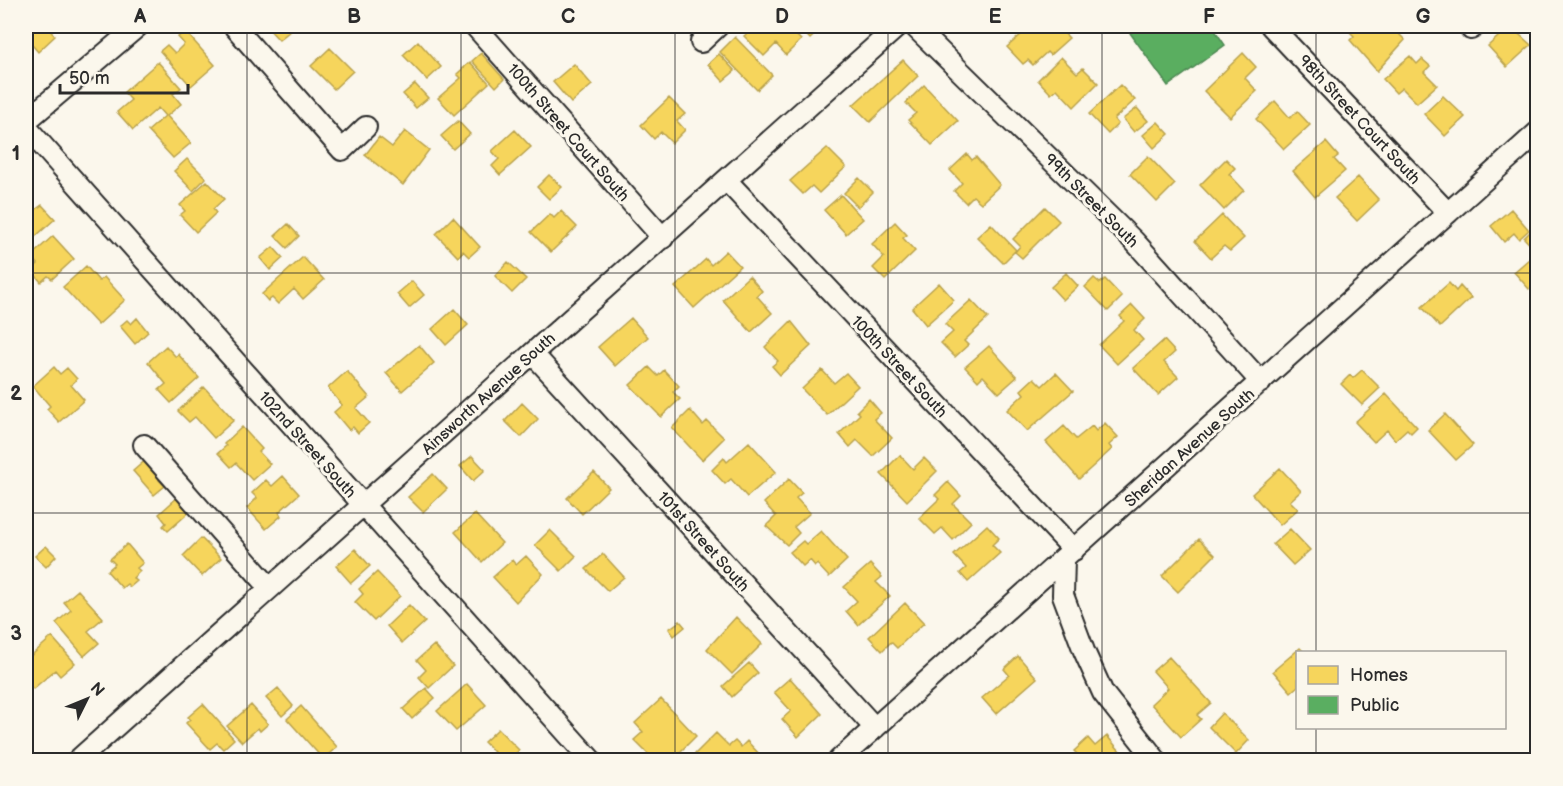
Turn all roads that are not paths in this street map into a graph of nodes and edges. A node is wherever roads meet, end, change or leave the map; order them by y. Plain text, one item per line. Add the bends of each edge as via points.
1 (138, 26) edge
2 (234, 26) edge
3 (476, 26) edge
4 (718, 26) edge
5 (898, 26) edge
6 (914, 26) edge
7 (1271, 26) edge
8 (701, 42) dead end
9 (26, 122) edge
10 (26, 127) edge
11 (366, 127) dead end
12 (1538, 132) edge
13 (727, 181) junction
14 (1448, 213) junction
15 (663, 238) junction
16 (533, 354) junction
17 (1261, 382) junction
18 (144, 445) dead end
19 (362, 505) junction
20 (1069, 554) junction
21 (270, 588) junction
22 (875, 728) junction
23 (78, 760) edge
24 (591, 760) edge
25 (839, 760) edge
26 (1156, 760) edge

1 - 9 street
2 - 11 street via 342,150
3 - 15 street, 100th Street Court South
4 - 8 street
5 - 13 street, Ainsworth Avenue South
6 - 17 street, 99th Street South via 1134,241
7 - 14 street, 98th Street Court South
10 - 19 street, 102nd Street South
12 - 14 street, Sheridan Avenue South
13 - 15 street, Ainsworth Avenue South
13 - 20 street, 100th Street South
14 - 17 street, Sheridan Avenue South
15 - 16 street, Ainsworth Avenue South
16 - 19 street, Ainsworth Avenue South
16 - 22 street, 101st Street South
17 - 20 street, Sheridan Avenue South
18 - 21 street
19 - 21 street, Ainsworth Avenue South
19 - 24 street, 102nd Street South
20 - 22 street, Sheridan Avenue South
20 - 26 street via 1063,595 1084,651 1103,693
21 - 23 street, Ainsworth Avenue South
22 - 25 street, Sheridan Avenue South

